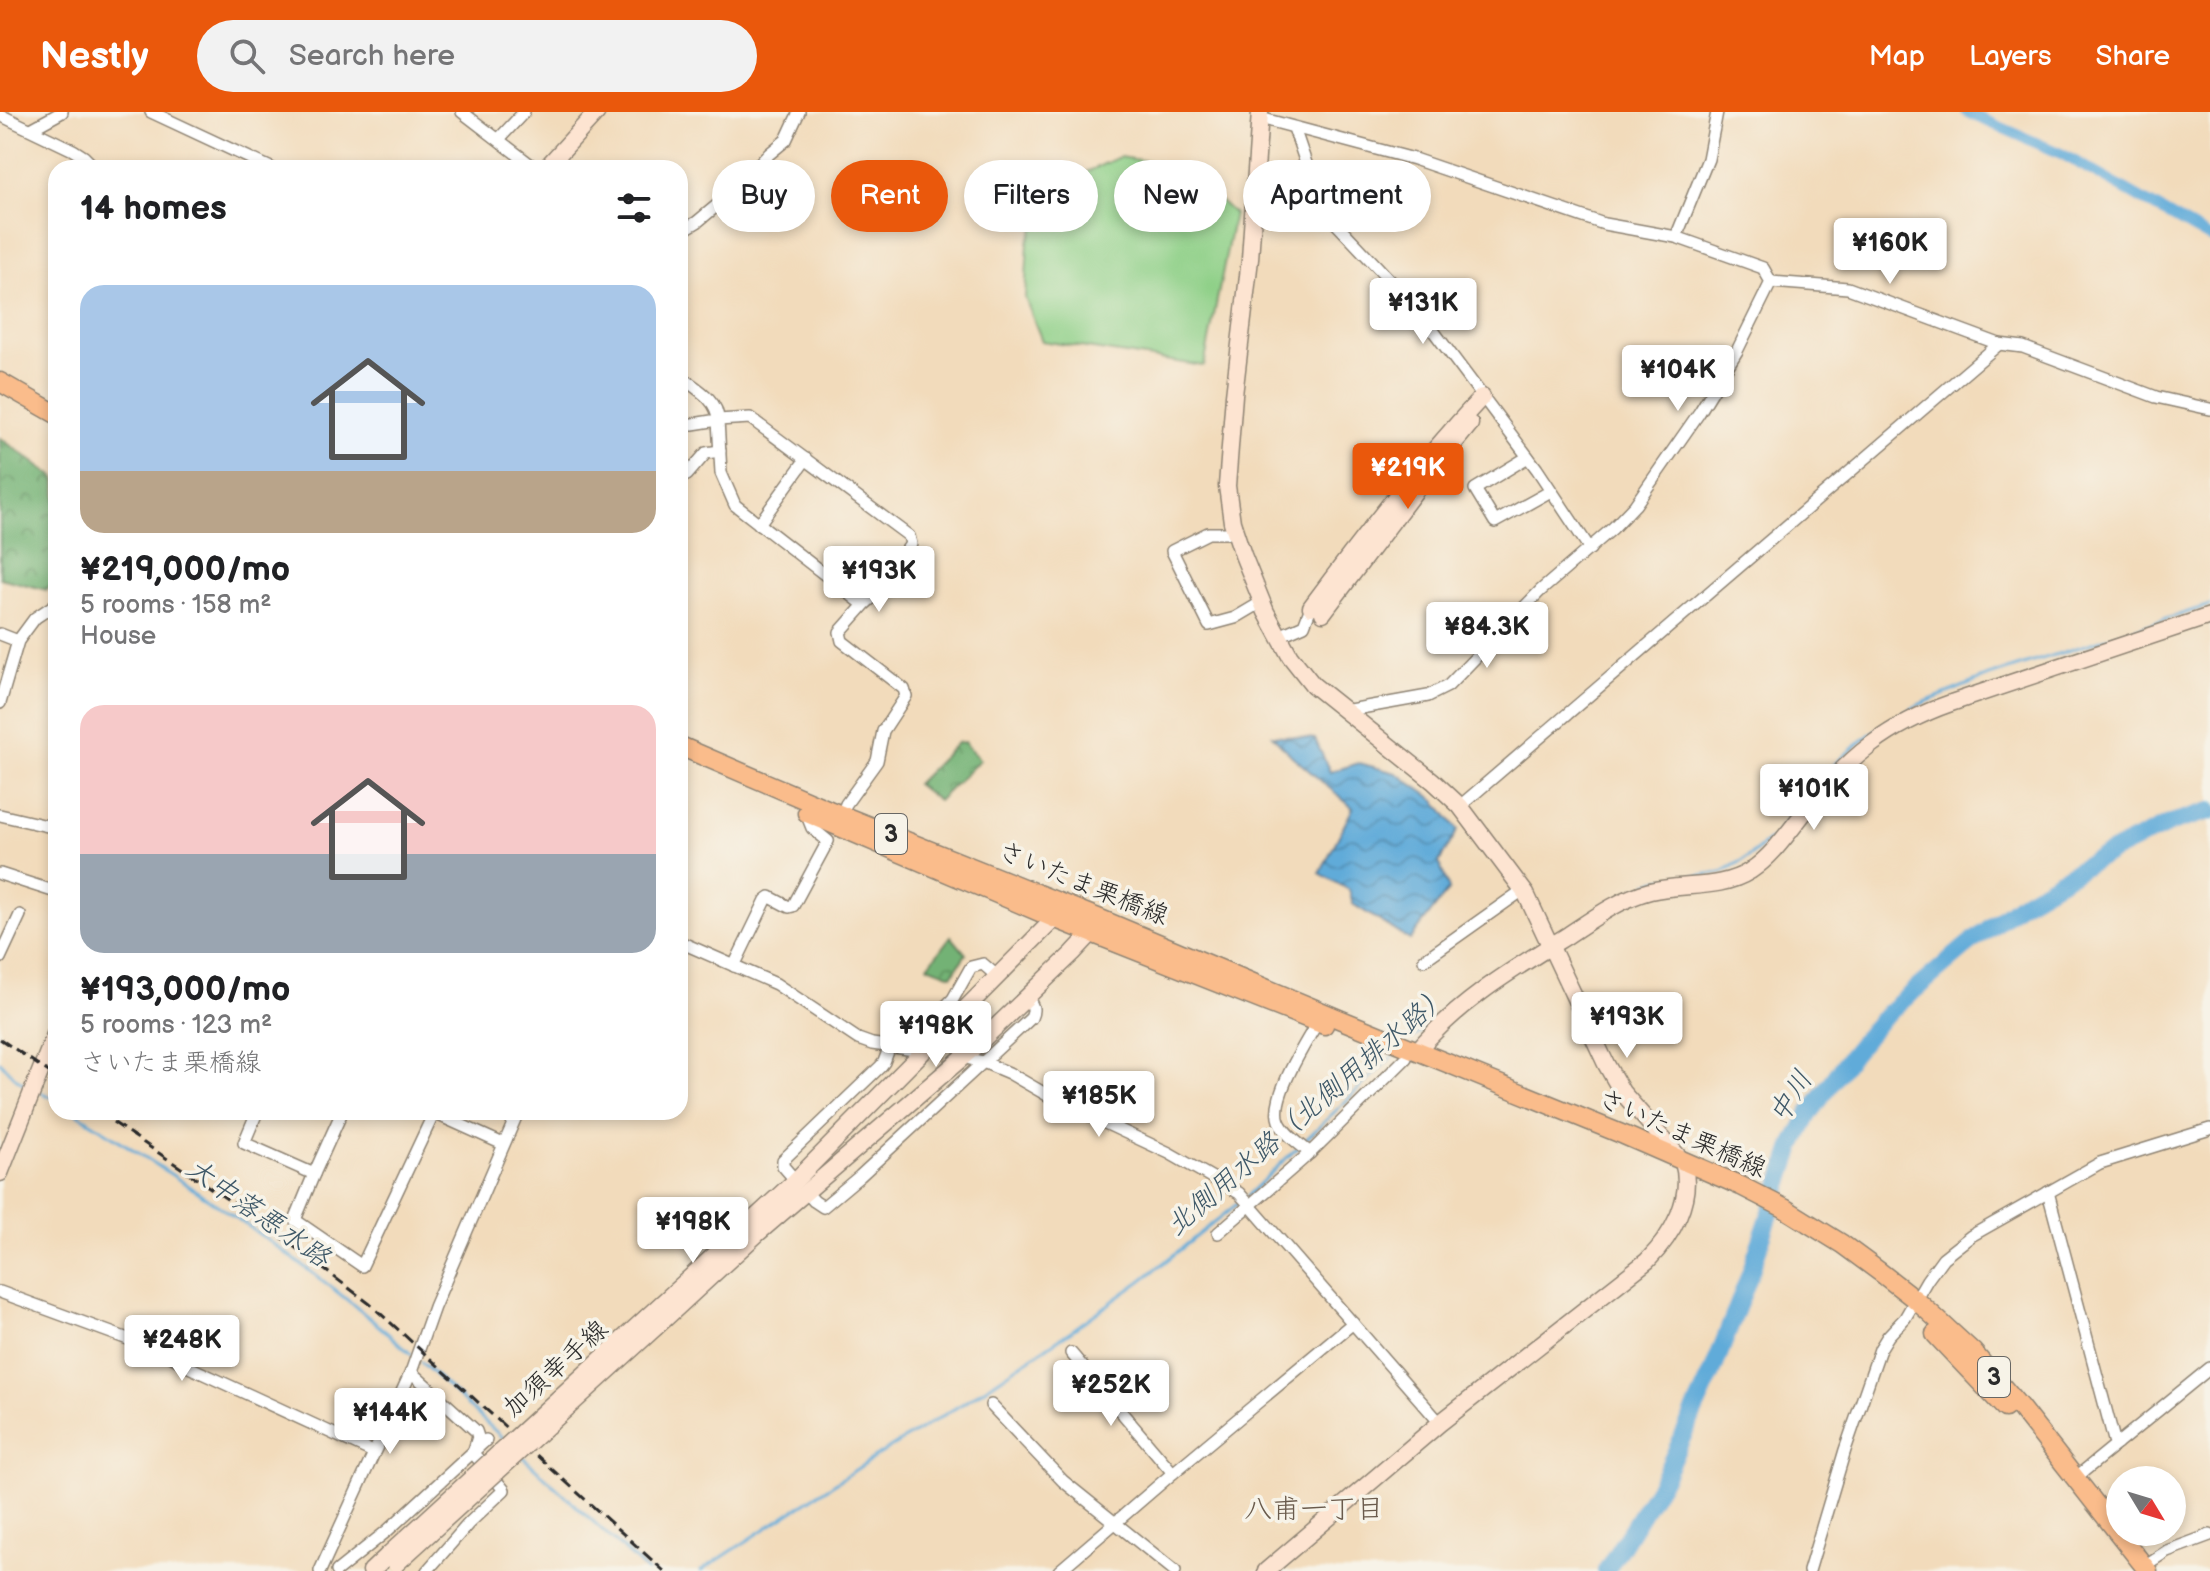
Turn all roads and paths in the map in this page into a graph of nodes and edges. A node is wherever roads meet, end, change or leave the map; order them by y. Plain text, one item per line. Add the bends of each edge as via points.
1 (62, 112) edge
2 (151, 112) edge
3 (462, 112) edge
4 (524, 112) edge
5 (597, 112) edge
6 (799, 112) edge
7 (1717, 112) edge
8 (0, 115) edge
9 (1260, 115) edge
10 (1294, 128) junction
11 (31, 129) junction
12 (499, 139) junction
13 (87, 160) edge
14 (254, 160) edge
15 (525, 160) edge
16 (553, 160) edge
17 (688, 227) edge
18 (1676, 237) junction
19 (1771, 282) junction
20 (1999, 344) junction
21 (0, 369) edge
22 (0, 382) edge
23 (688, 382) edge
24 (48, 396) edge
25 (1484, 401) junction
26 (48, 409) edge
27 (2210, 409) edge
28 (718, 420) junction
29 (688, 425) edge
30 (720, 451) junction
31 (1528, 457) junction
32 (806, 459) junction
33 (688, 474) edge
34 (1551, 491) junction
35 (759, 524) junction
36 (1236, 533) junction
37 (1590, 549) junction
38 (1262, 602) junction
39 (864, 605) junction
40 (48, 609) edge
41 (1317, 610) joint
42 (2210, 616) edge
43 (0, 634) edge
44 (1279, 636) junction
45 (18, 641) junction
46 (0, 703) edge
47 (1344, 711) junction
48 (688, 750) edge
49 (688, 761) edge
50 (1460, 806) junction
51 (807, 807) junction
52 (842, 814) junction
53 (0, 815) edge
54 (48, 826) edge
55 (0, 874) edge
56 (48, 889) edge
57 (1523, 890) junction
58 (1061, 912) junction
59 (20, 915) dead end
60 (1098, 926) junction
61 (1548, 942) junction
62 (688, 946) edge
63 (0, 958) edge
64 (1424, 960) dead end
65 (734, 966) junction
66 (998, 977) junction
67 (1027, 998) junction
68 (1317, 1023) junction
69 (890, 1046) junction
70 (48, 1052) edge
71 (1404, 1052) junction
72 (976, 1060) junction
73 (254, 1120) edge
74 (338, 1120) edge
75 (429, 1120) edge
76 (450, 1120) edge
77 (514, 1120) edge
78 (2210, 1129) edge
79 (503, 1144) junction
80 (1310, 1153) junction
81 (1685, 1168) junction
82 (0, 1173) edge
83 (314, 1174) junction
84 (801, 1186) junction
85 (2048, 1192) junction
86 (1245, 1200) junction
87 (1218, 1233) dead end
88 (0, 1292) edge
89 (1912, 1305) junction
90 (652, 1322) junction
91 (1353, 1323) junction
92 (1071, 1353) dead end
93 (2210, 1368) edge
94 (411, 1372) junction
95 (991, 1405) dead end
96 (1440, 1423) junction
97 (486, 1440) dead end
98 (2117, 1444) junction
99 (373, 1452) junction
100 (473, 1453) junction
101 (1173, 1473) junction
102 (2074, 1479) junction
103 (1115, 1523) junction
104 (2210, 1535) edge
105 (391, 1563) edge
106 (2142, 1569) edge
107 (320, 1571) edge
108 (337, 1571) edge
109 (371, 1571) edge
110 (427, 1571) edge
111 (1059, 1571) edge
112 (1175, 1571) edge
113 (1266, 1571) edge
114 (1809, 1571) edge

1 - 11 street
2 - 14 street
3 - 12 street
4 - 12 street
5 - 16 street
6 - 17 street via 786,140
7 - 18 street via 1708,159
8 - 11 street
9 - 10 street
9 - 36 street via 1227,486
10 - 18 street via 1414,159 1604,224
10 - 25 street via 1331,218 1417,309
11 - 13 street
12 - 15 street
18 - 19 street via 1763,268
19 - 20 street via 1848,288
19 - 37 street via 1699,413 1635,505
20 - 27 street via 2023,347 2156,397
20 - 50 street
21 - 24 main road
22 - 26 main road
23 - 28 street via 714,403
25 - 31 street
25 - 41 street via 1398,491
28 - 29 street
28 - 30 street
28 - 32 street via 750,418
30 - 33 street via 706,453
30 - 35 street via 721,473 735,505
31 - 34 street
31 - 34 street via 1475,489 1495,522
32 - 35 street
32 - 39 street via 909,536 911,544
34 - 37 street
35 - 39 street
36 - 38 street
36 - 38 street via 1208,533 1172,551 1209,625
37 - 47 street via 1540,591 1448,686 1428,696
38 - 44 street
39 - 52 street via 840,632 842,641 904,689 906,696 883,731 877,761
40 - 45 street
41 - 44 street via 1304,625
42 - 61 street via 1922,713 1844,767 1767,858 1748,872 1703,886 1649,891
43 - 45 street
44 - 47 street via 1313,685
45 - 46 street
47 - 50 street
48 - 51 main road, さいたま栗橋線 / 3
49 - 51 main road, さいたま栗橋線 / 3
50 - 57 street
51 - 52 main road, さいたま栗橋線 / 3
51 - 58 main road, さいたま栗橋線 / 3
51 - 65 street via 812,828 828,841 793,906 767,897
52 - 58 main road, さいたま栗橋線 / 3
53 - 54 street
55 - 56 street
57 - 61 street
57 - 64 street
58 - 60 main road, さいたま栗橋線 / 3
58 - 66 street
59 - 63 street
60 - 67 street
60 - 68 main road, さいたま栗橋線 / 3
60 - 71 main road, さいたま栗橋線 / 3
61 - 71 street
61 - 81 street via 1622,1092
62 - 65 street
65 - 69 street via 776,984 858,1039
66 - 69 street via 983,964 971,967 953,999 913,1039 911,1049
66 - 84 street
67 - 72 street via 1033,1006 1031,1018
67 - 84 street via 977,1045
68 - 71 main road, さいたま栗橋線 / 3
68 - 80 street via 1285,1080 1277,1110 1288,1134
69 - 84 street via 881,1066 783,1160
70 - 82 street
71 - 80 street
71 - 81 main road, さいたま栗橋線 / 3
72 - 84 street via 823,1207
72 - 86 street via 1169,1153
73 - 83 street via 244,1143
74 - 83 street
75 - 83 street via 362,1266 295,1220
76 - 79 street
77 - 79 street
78 - 85 street via 2100,1163
79 - 94 street
80 - 86 street
81 - 89 main road, さいたま栗橋線 / 3 via 1801,1225
81 - 96 street via 1679,1216 1660,1248
84 - 90 street, 加須幸手線 via 757,1234
84 - 90 street, 加須幸手線 via 774,1202
85 - 89 street via 1943,1258
85 - 98 street
86 - 87 street
86 - 91 street
88 - 99 street via 166,1353
89 - 102 main road, さいたま栗橋線 / 3 via 1973,1352
89 - 106 main road, さいたま栗橋線 / 3
89 - 114 street via 1880,1349
90 - 105 street, 加須幸手線, bridge
91 - 96 street
91 - 101 street
92 - 101 street
93 - 98 street
94 - 99 street
94 - 100 street via 476,1431
95 - 103 street via 1063,1481
96 - 113 street
97 - 100 street
98 - 102 street
99 - 107 street
100 - 108 street
100 - 110 street via 504,1490
101 - 103 street
102 - 106 main road, さいたま栗橋線 / 3
103 - 111 street
103 - 112 street
104 - 106 street via 2167,1551
105 - 109 street, 加須幸手線

